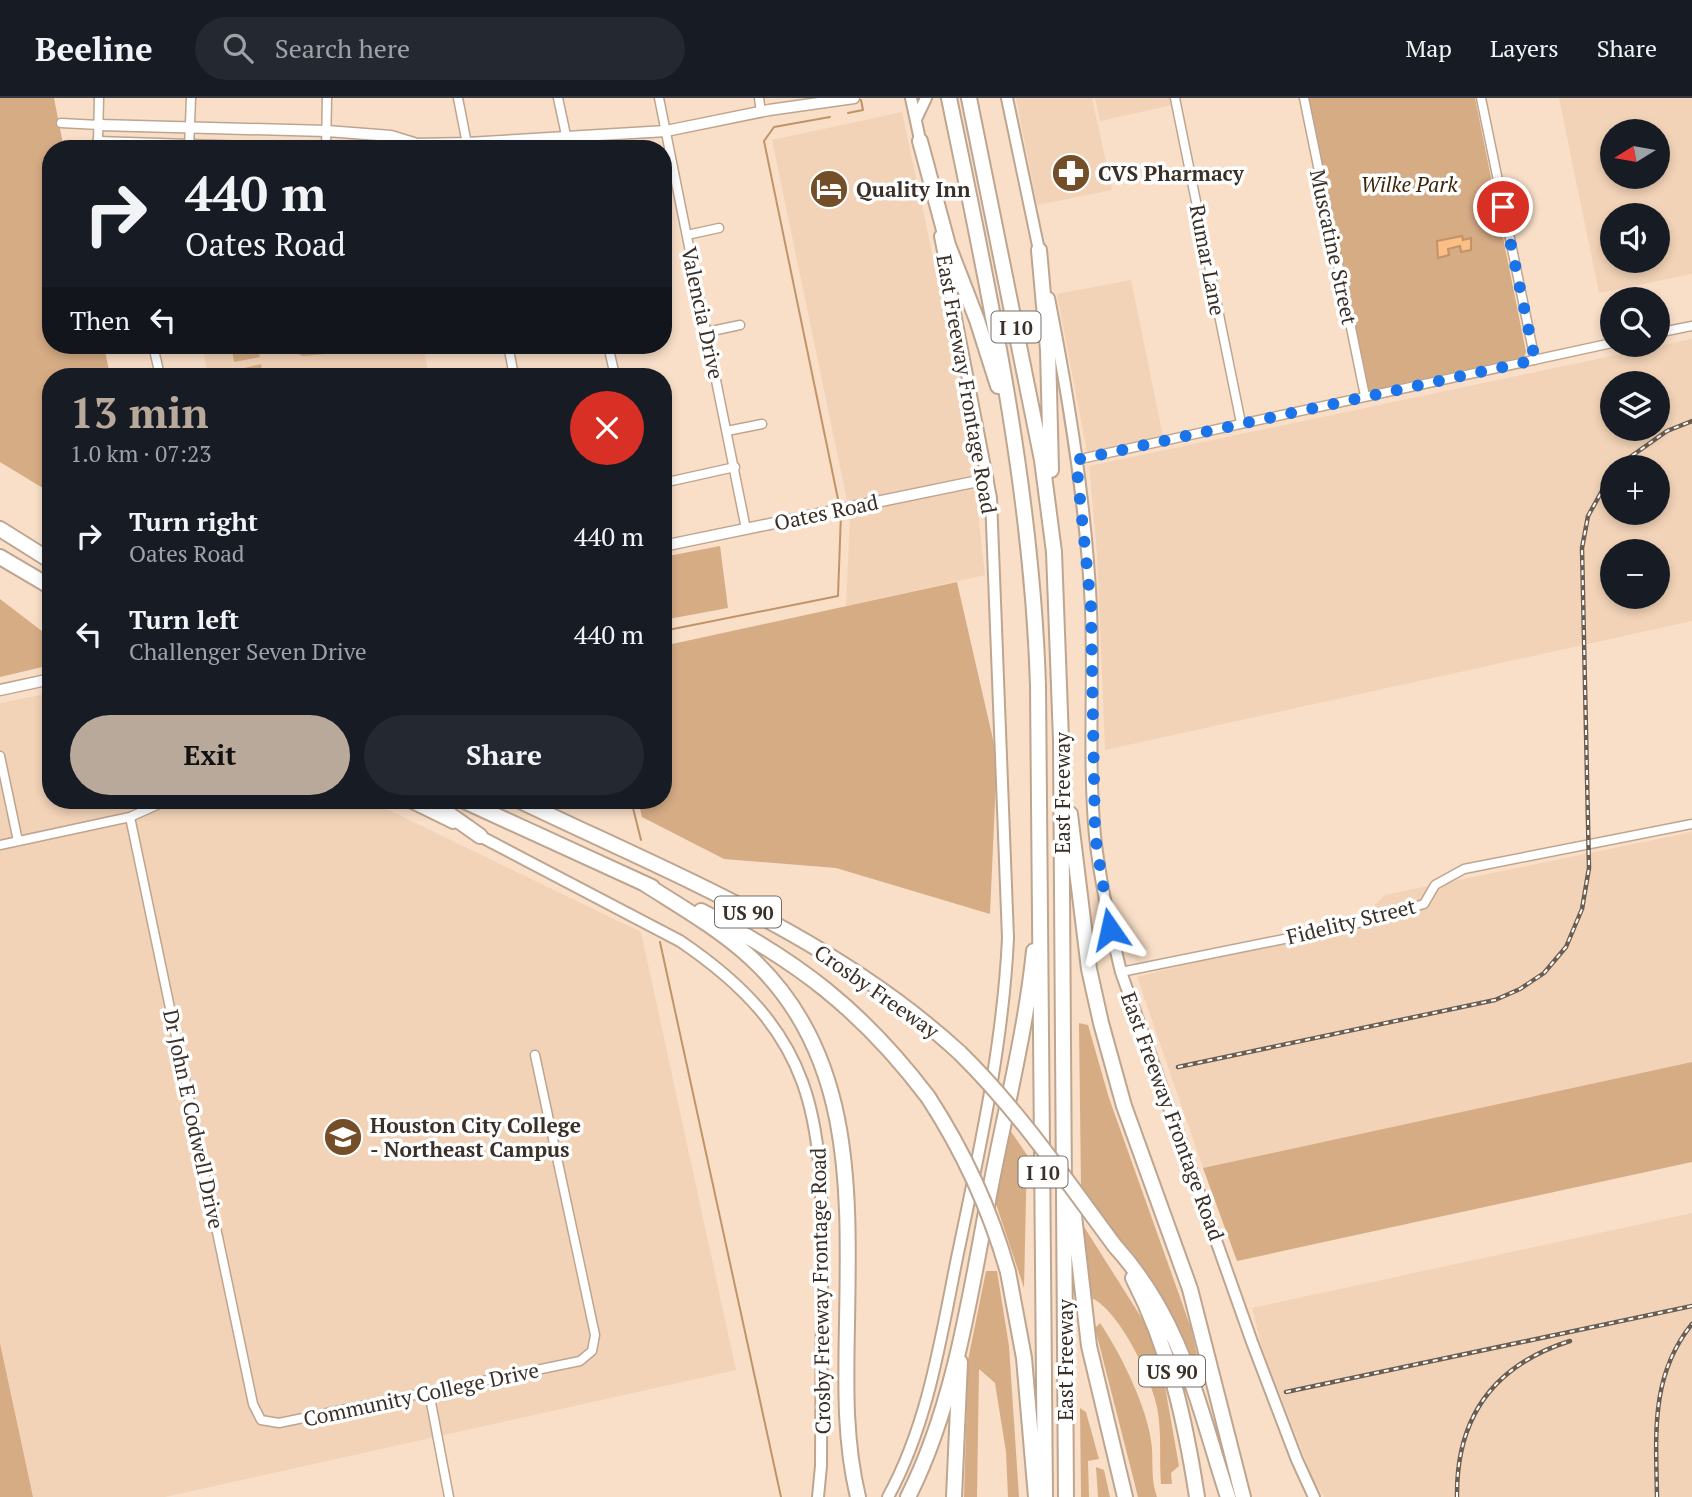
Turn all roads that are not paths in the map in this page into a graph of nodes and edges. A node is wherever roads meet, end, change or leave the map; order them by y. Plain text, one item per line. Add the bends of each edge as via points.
1 (99, 98) edge
2 (191, 98) edge
3 (327, 98) edge
4 (458, 98) edge
5 (558, 98) edge
6 (659, 98) edge
7 (759, 98) edge
8 (814, 98) edge
9 (854, 98) edge
10 (911, 98) edge
11 (926, 98) edge
12 (1175, 98) edge
13 (1304, 98) edge
14 (1481, 98) edge
15 (1006, 99) edge
16 (970, 100) edge
17 (949, 102) edge
18 (765, 111) junction
19 (916, 120) junction
20 (61, 123) dead end
21 (99, 125) junction
22 (191, 128) junction
23 (327, 131) junction
24 (666, 131) junction
25 (566, 136) junction
26 (98, 140) edge
27 (190, 140) edge
28 (326, 140) edge
29 (403, 140) edge
30 (466, 140) edge
31 (526, 140) edge
32 (567, 140) edge
33 (668, 140) edge
34 (920, 141) junction
35 (672, 161) edge
36 (719, 228) dead end
37 (687, 235) junction
38 (1039, 250) junction
39 (740, 325) dead end
40 (1692, 326) edge
41 (1670, 330) edge
42 (706, 332) junction
43 (1600, 346) edge
44 (1535, 360) junction
45 (1365, 396) junction
46 (1241, 423) junction
47 (762, 424) dead end
48 (727, 431) junction
49 (1076, 460) junction
50 (1019, 465) junction
51 (735, 467) junction
52 (988, 479) junction
53 (672, 481) edge
54 (0, 529) edge
55 (746, 529) junction
56 (672, 544) edge
57 (1054, 552) junction
58 (42, 555) edge
59 (0, 556) edge
60 (42, 582) edge
61 (42, 681) edge
62 (0, 690) edge
63 (1061, 740) junction
64 (0, 756) edge
65 (148, 809) edge
66 (424, 809) edge
67 (442, 809) edge
68 (481, 809) edge
69 (536, 809) edge
70 (130, 817) junction
71 (1692, 824) edge
72 (480, 836) junction
73 (18, 841) junction
74 (0, 845) edge
75 (1040, 847) junction
76 (645, 884) junction
77 (1121, 972) junction
78 (535, 1055) dead end
79 (1064, 1109) junction
80 (1137, 1276) junction
81 (965, 1315) junction
82 (429, 1392) junction
83 (261, 1420) joint
84 (857, 1495) edge
85 (449, 1497) edge
86 (818, 1497) edge
87 (888, 1497) edge
88 (908, 1497) edge
89 (954, 1497) edge
90 (1036, 1497) edge
91 (1045, 1497) edge
92 (1066, 1497) edge
93 (1125, 1497) edge
94 (1198, 1497) edge
95 (1228, 1497) edge
96 (1244, 1497) edge
97 (1314, 1497) edge

1 - 21 street
2 - 22 street
3 - 23 street
4 - 30 street
5 - 25 street
6 - 24 street, Valencia Drive
7 - 18 street
8 - 18 street
9 - 18 street
10 - 19 main road, East Freeway Frontage Road
11 - 19 main road
12 - 46 street, Rumar Lane
13 - 45 street, Muscatine Street
14 - 44 street
15 - 38 main road, East Freeway Frontage Road
16 - 57 highway, East Freeway / I 10 via 1035,424
17 - 50 highway, East Freeway / I 10
18 - 24 street
19 - 34 main road, East Freeway Frontage Road
20 - 21 street
21 - 22 street
21 - 26 street
22 - 23 street
22 - 27 street
23 - 28 street
23 - 29 street
24 - 25 street
24 - 33 street, Valencia Drive
25 - 31 street
25 - 32 street
34 - 50 highway via 948,245 990,360
34 - 52 main road, East Freeway Frontage Road
35 - 37 street, Valencia Drive
36 - 37 street
37 - 42 street, Valencia Drive
38 - 49 main road, East Freeway Frontage Road
38 - 57 highway via 1048,350
39 - 42 street
40 - 41 street
42 - 48 street, Valencia Drive
43 - 44 street
44 - 45 street
45 - 46 street
46 - 49 street
47 - 48 street
48 - 51 street, Valencia Drive
49 - 77 main road, East Freeway Frontage Road via 1091,607 1095,835
50 - 75 highway, East Freeway / I 10 via 1036,634
51 - 53 street
51 - 55 street, Valencia Drive
52 - 55 street, Oates Road
52 - 87 main road, East Freeway Frontage Road via 1009,905 1004,1008 993,1084 935,1364 918,1434
54 - 58 highway
55 - 56 street, Oates Road
57 - 63 highway, East Freeway / I 10
59 - 60 highway
61 - 62 street
63 - 79 highway, East Freeway / I 10
63 - 96 highway via 1087,958 1101,1023 1124,1106 1190,1289
64 - 73 street
65 - 70 street
66 - 72 main road, Crosby Freeway Frontage Road
67 - 72 highway
68 - 76 highway, Crosby Freeway / US 90
69 - 80 highway, Crosby Freeway / US 90, bridge via 814,946 908,1008 986,1078
70 - 73 street
70 - 83 street, Dr John E Codwell Drive via 253,1404
71 - 77 street, Fidelity Street via 1464,869 1435,885 1424,904 1348,926
72 - 86 main road, Crosby Freeway Frontage Road via 680,941 711,962 754,1002 800,1073 818,1132 822,1200
73 - 74 street
75 - 81 highway via 1028,987
75 - 91 highway, East Freeway / I 10
76 - 84 highway via 737,946 771,978 805,1028 833,1093 846,1184 846,1412
76 - 90 highway, Crosby Freeway / US 90, bridge via 764,944 814,979 875,1031 928,1097 984,1198 1008,1272 1024,1358
77 - 97 main road, East Freeway Frontage Road via 1283,1425
78 - 82 street, Community College Drive via 595,1335 592,1351 580,1362
79 - 92 highway, East Freeway / I 10
79 - 93 highway via 1084,1313
80 - 94 highway, Crosby Freeway / US 90 via 1169,1360
80 - 95 highway via 1173,1331 1188,1367
81 - 88 highway via 934,1437
81 - 89 highway
82 - 83 street, Community College Drive via 279,1423
82 - 85 street

